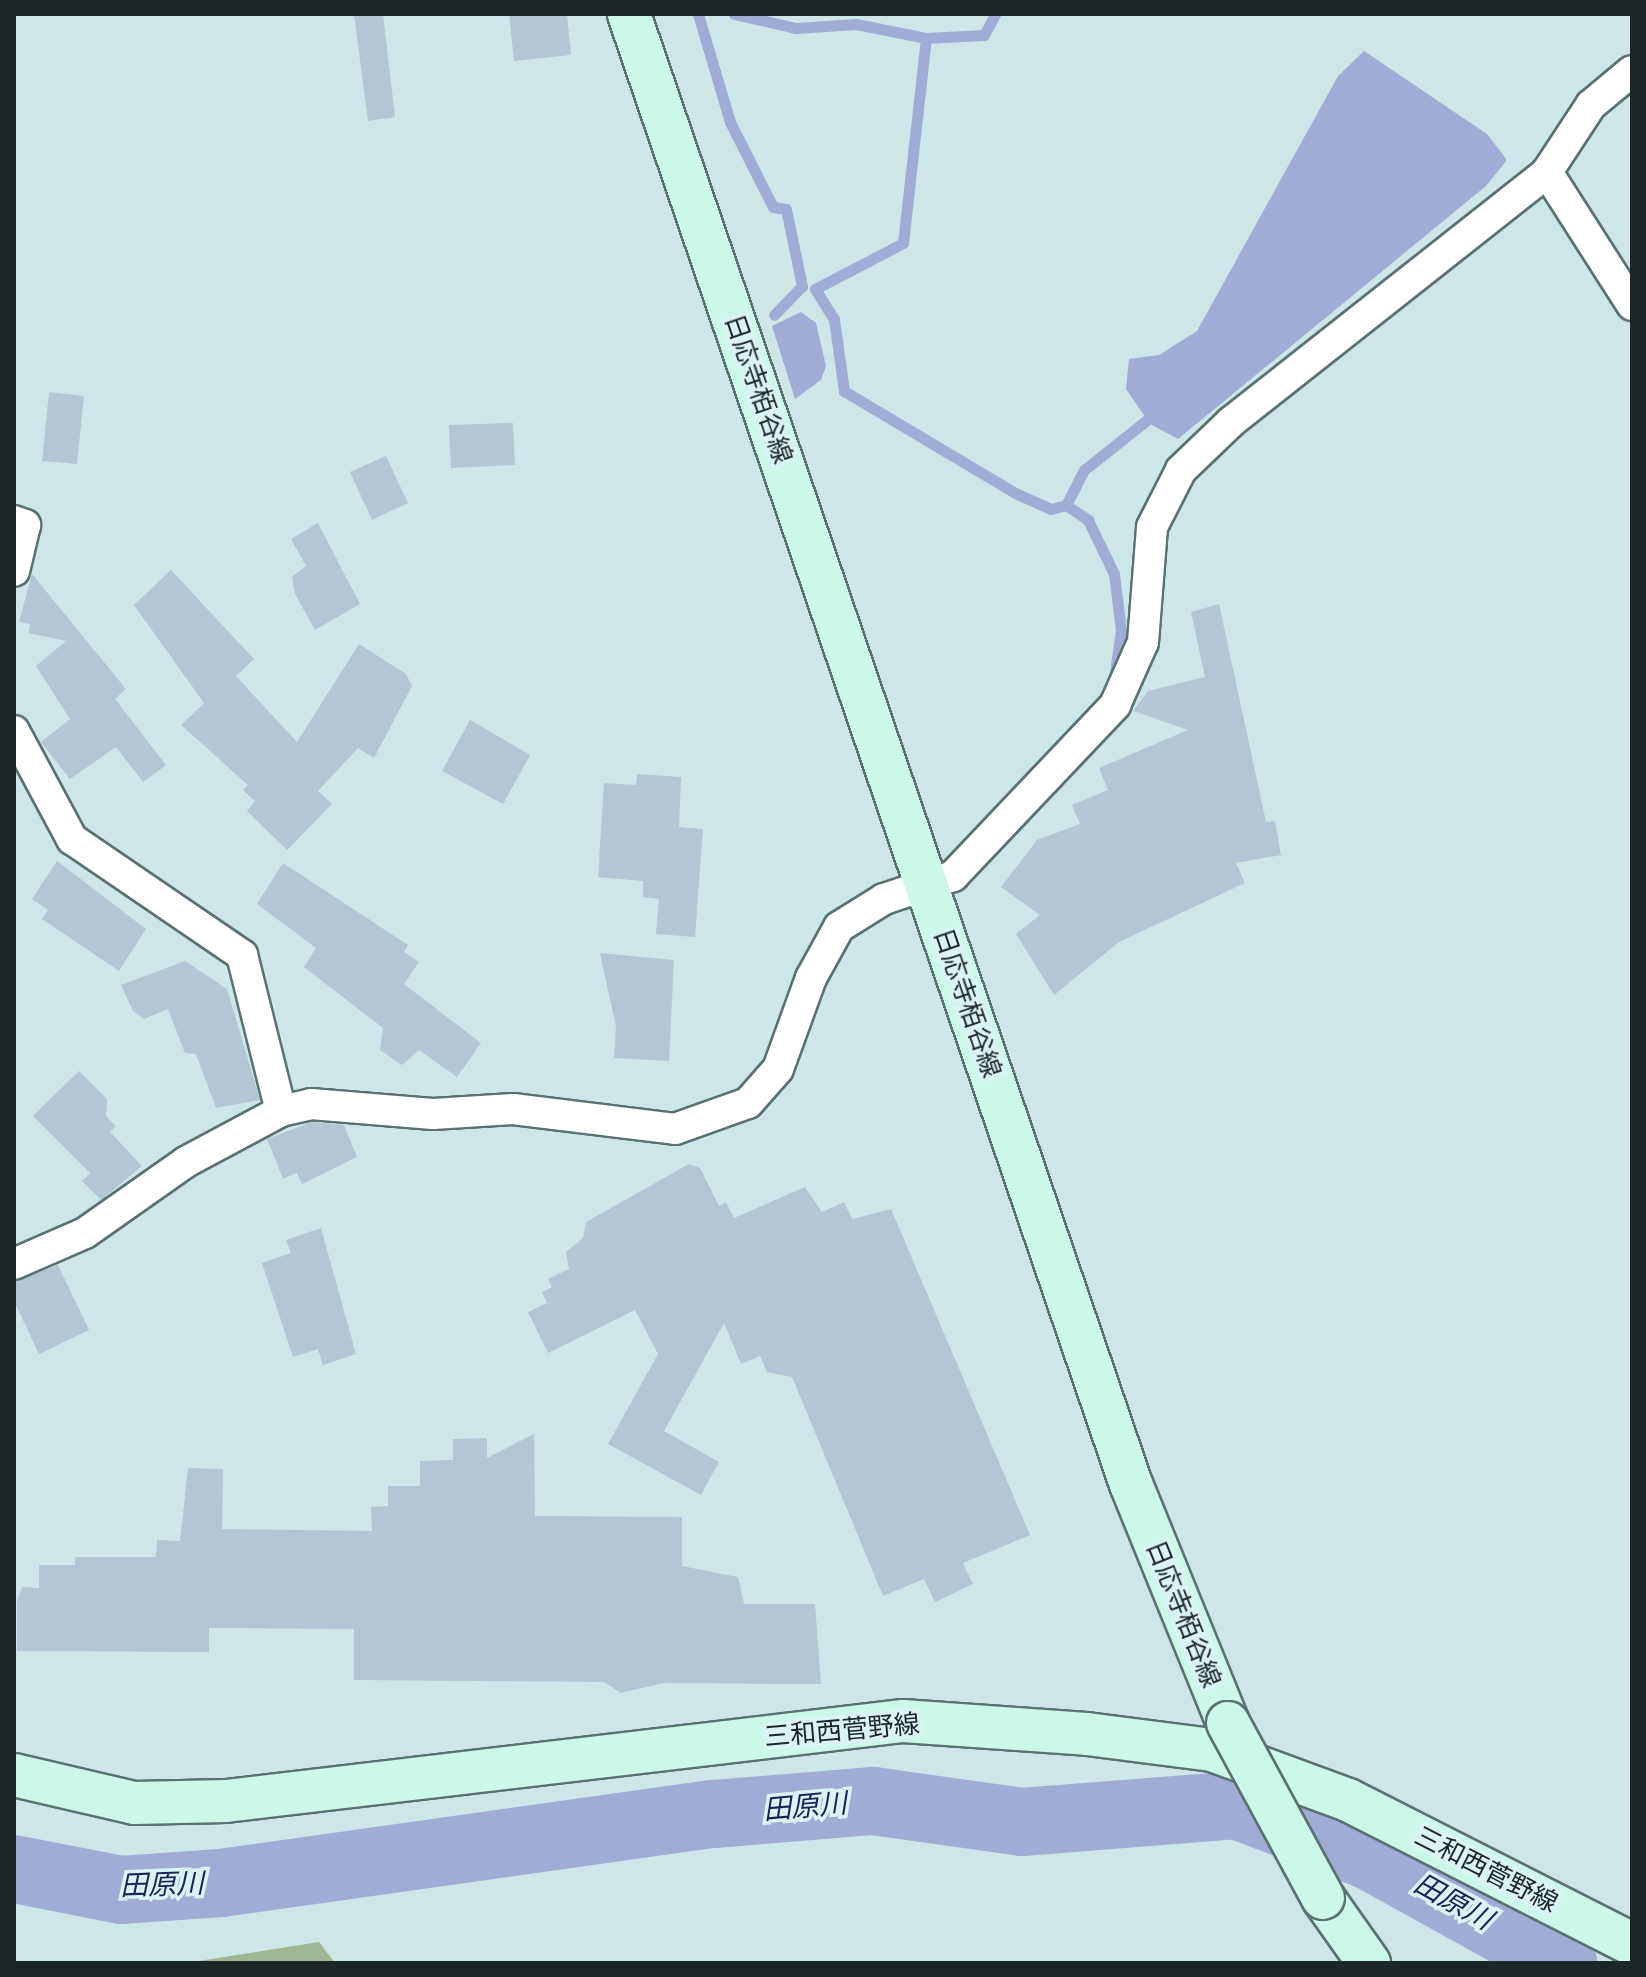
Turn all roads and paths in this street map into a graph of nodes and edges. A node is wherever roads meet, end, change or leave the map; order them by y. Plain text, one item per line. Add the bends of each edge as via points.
1 (629, 14) edge
2 (1632, 71) edge
3 (1547, 172) junction
4 (1632, 305) edge
5 (14, 521) edge
6 (14, 571) edge
7 (14, 731) edge
8 (927, 885) junction
9 (281, 1111) junction
10 (14, 1264) edge
11 (14, 1775) edge
12 (1632, 1944) edge
13 (1369, 1963) edge

1 - 8 main road, 日応寺栢谷線
2 - 3 street via 1591,105
3 - 4 street
3 - 8 street via 1231,422 1181,470 1152,527 1143,642 1115,705 976,854 953,876
5 - 6 street via 25,525
7 - 9 street via 72,839 242,955
8 - 9 street via 884,899 839,927 766,1089 706,1123 643,1127 513,1109 433,1114 311,1104
8 - 13 main road, 日応寺栢谷線, bridge via 1131,1484 1228,1723 1323,1898
9 - 10 street via 186,1162 85,1233
11 - 12 main road, 三和西菅野線 via 134,1803 226,1801 903,1721 1087,1734 1212,1750 1348,1800

